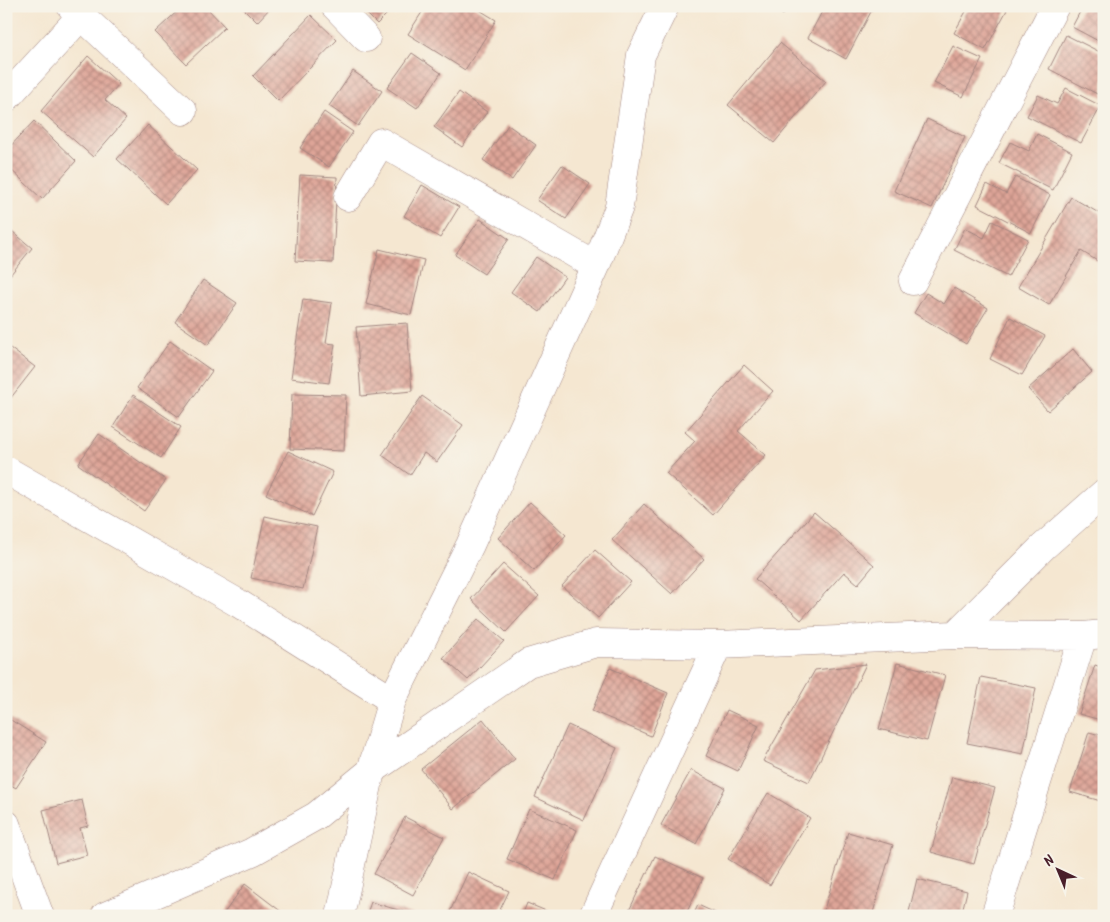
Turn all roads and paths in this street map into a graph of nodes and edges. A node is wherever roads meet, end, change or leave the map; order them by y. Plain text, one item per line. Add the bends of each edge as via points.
1 (335, 6) edge
2 (665, 6) edge
3 (1055, 6) edge
4 (76, 11) edge
5 (366, 38) dead end
6 (6, 98) edge
7 (183, 111) dead end
8 (348, 197) dead end
9 (596, 266) junction
10 (913, 281) dead end
11 (6, 470) edge
12 (1104, 493) edge
13 (955, 635) junction
14 (1093, 635) edge
15 (718, 645) junction
16 (392, 700) junction
17 (371, 771) junction
18 (6, 824) edge
19 (40, 916) edge
20 (106, 916) edge
21 (340, 916) edge
22 (593, 916) edge
23 (995, 916) edge

1 - 5 street
2 - 9 street via 642,55 619,207
3 - 10 street
4 - 6 street
4 - 7 street
8 - 9 street via 381,142
9 - 16 street via 470,545
11 - 16 street via 238,603
12 - 13 street via 1043,547
13 - 14 street
13 - 15 street
14 - 23 street
15 - 17 street via 596,644 528,663
15 - 22 street
16 - 17 street
17 - 20 street via 316,816 252,852
17 - 21 street
18 - 19 street

